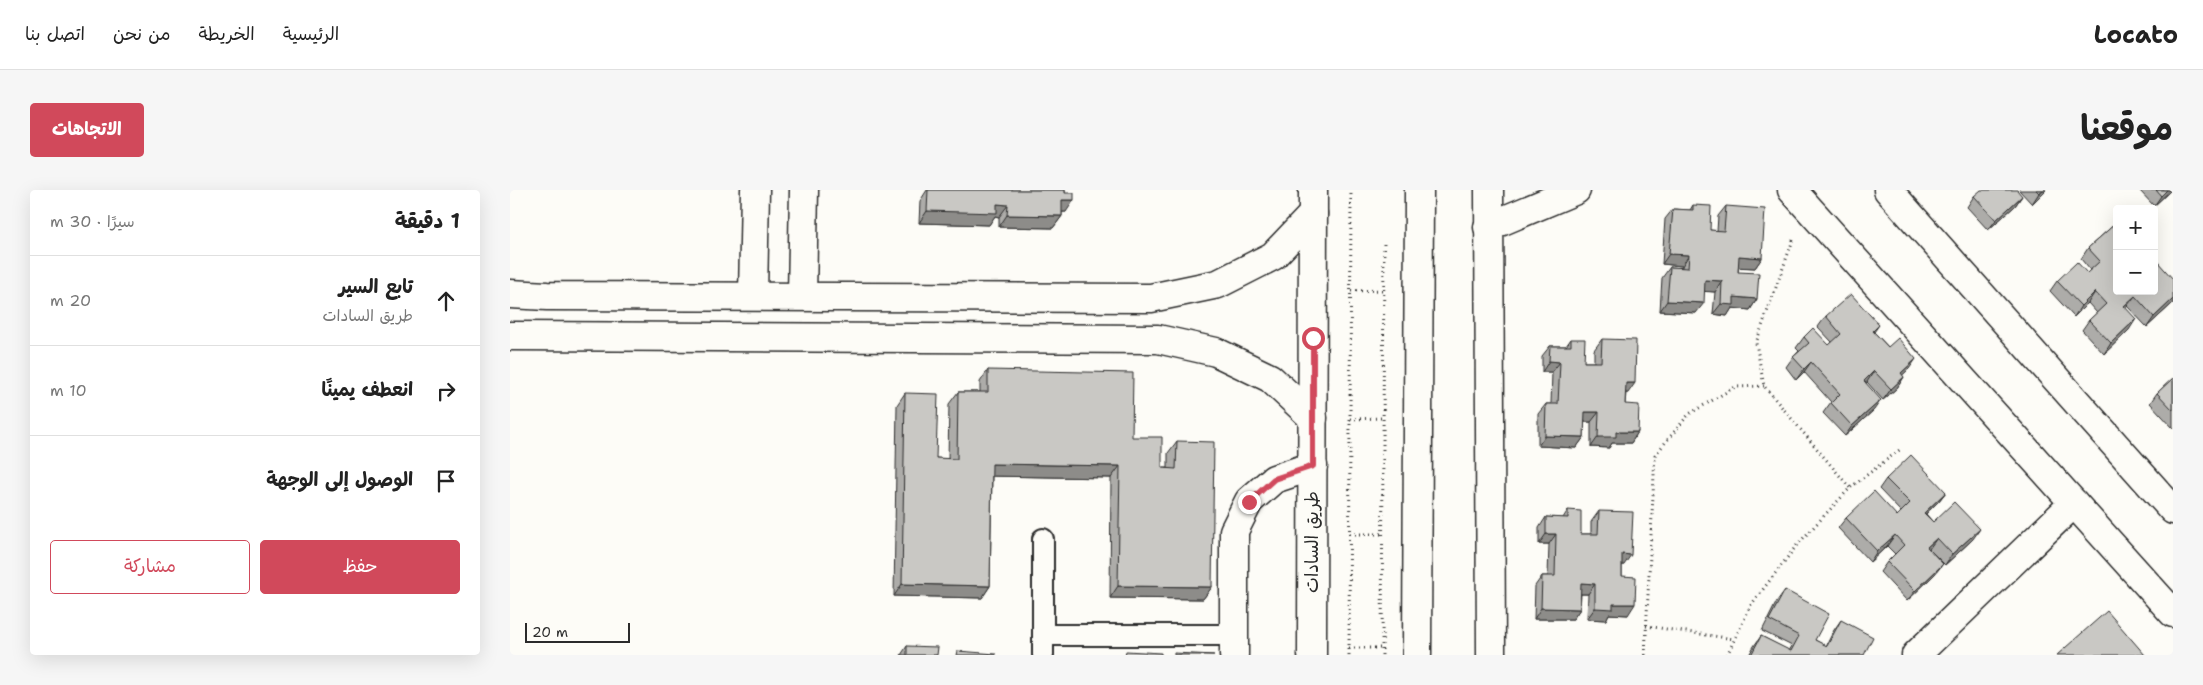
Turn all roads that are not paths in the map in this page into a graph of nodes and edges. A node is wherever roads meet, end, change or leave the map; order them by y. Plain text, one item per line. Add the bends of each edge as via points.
1 (755, 190) edge
2 (804, 190) edge
3 (1419, 190) edge
4 (1489, 190) edge
5 (1576, 190) edge
6 (1888, 190) edge
7 (1799, 197) edge
8 (1313, 202) edge
9 (1488, 227) junction
10 (510, 294) edge
11 (752, 296) junction
12 (802, 296) junction
13 (1084, 298) junction
14 (510, 336) edge
15 (1085, 338) junction
16 (1313, 418) junction
17 (1313, 466) junction
18 (2074, 503) junction
19 (2173, 510) edge
20 (1044, 538) dead end
21 (2173, 613) edge
22 (1043, 645) edge
23 (1234, 645) edge
24 (1312, 655) edge
25 (1417, 655) edge
26 (1491, 655) edge
27 (1916, 655) edge

1 - 11 street
2 - 12 street
3 - 25 street
4 - 9 street
5 - 9 street
6 - 19 street
7 - 18 street
8 - 13 street via 1273,256 1218,284 1150,298
8 - 16 street, طريق السادات
9 - 26 street
10 - 11 street
11 - 12 street
12 - 13 street
13 - 15 street
14 - 15 street
15 - 16 street via 1158,339 1216,352 1270,378
16 - 17 street, طريق السادات
17 - 23 street via 1274,479 1249,502 1234,531
17 - 24 street, طريق السادات
18 - 21 street
18 - 27 street
20 - 22 lane
22 - 23 lane

